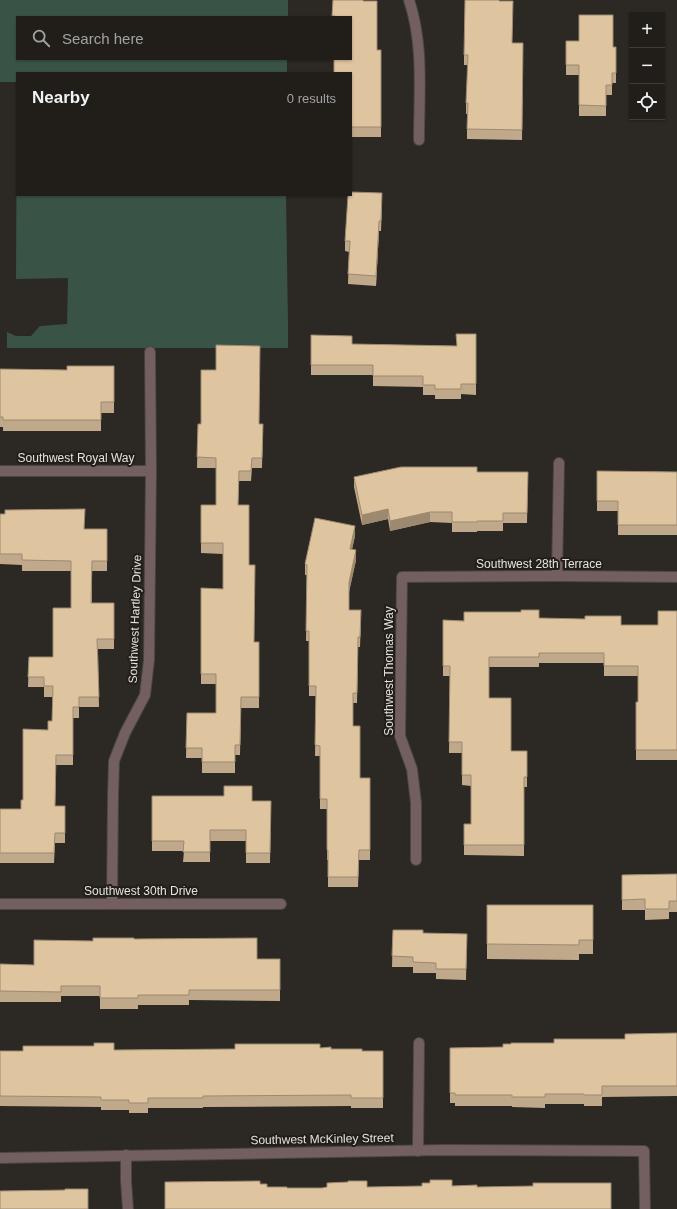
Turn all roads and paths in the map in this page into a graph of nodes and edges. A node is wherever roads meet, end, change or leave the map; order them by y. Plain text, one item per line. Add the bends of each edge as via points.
1 (409, 0) edge
2 (419, 140) dead end
3 (150, 352) dead end
4 (559, 463) dead end
5 (151, 471) junction
6 (0, 472) edge
7 (557, 576) junction
8 (402, 577) joint
9 (677, 577) edge
10 (416, 860) dead end
11 (0, 904) edge
12 (112, 904) junction
13 (281, 904) dead end
14 (419, 1043) dead end
15 (418, 1151) junction
16 (126, 1155) junction
17 (0, 1158) edge
18 (128, 1209) edge
19 (645, 1209) edge

1 - 2 street via 419,51
3 - 5 street, Southwest Hartley Drive
4 - 7 street
5 - 6 street, Southwest Royal Way
5 - 12 street, Southwest Hartley Drive via 150,660 145,695 114,761
7 - 8 street, Southwest 28th Terrace
7 - 9 street, Southwest 28th Terrace
8 - 10 street, Southwest Thomas Way via 400,736 412,769 416,803
11 - 12 street, Southwest 30th Drive
12 - 13 street, Southwest 30th Drive
14 - 15 street
15 - 16 street, Southwest McKinley Street
15 - 19 street, Southwest McKinley Street via 644,1151
16 - 17 street, Southwest McKinley Street
16 - 18 street

